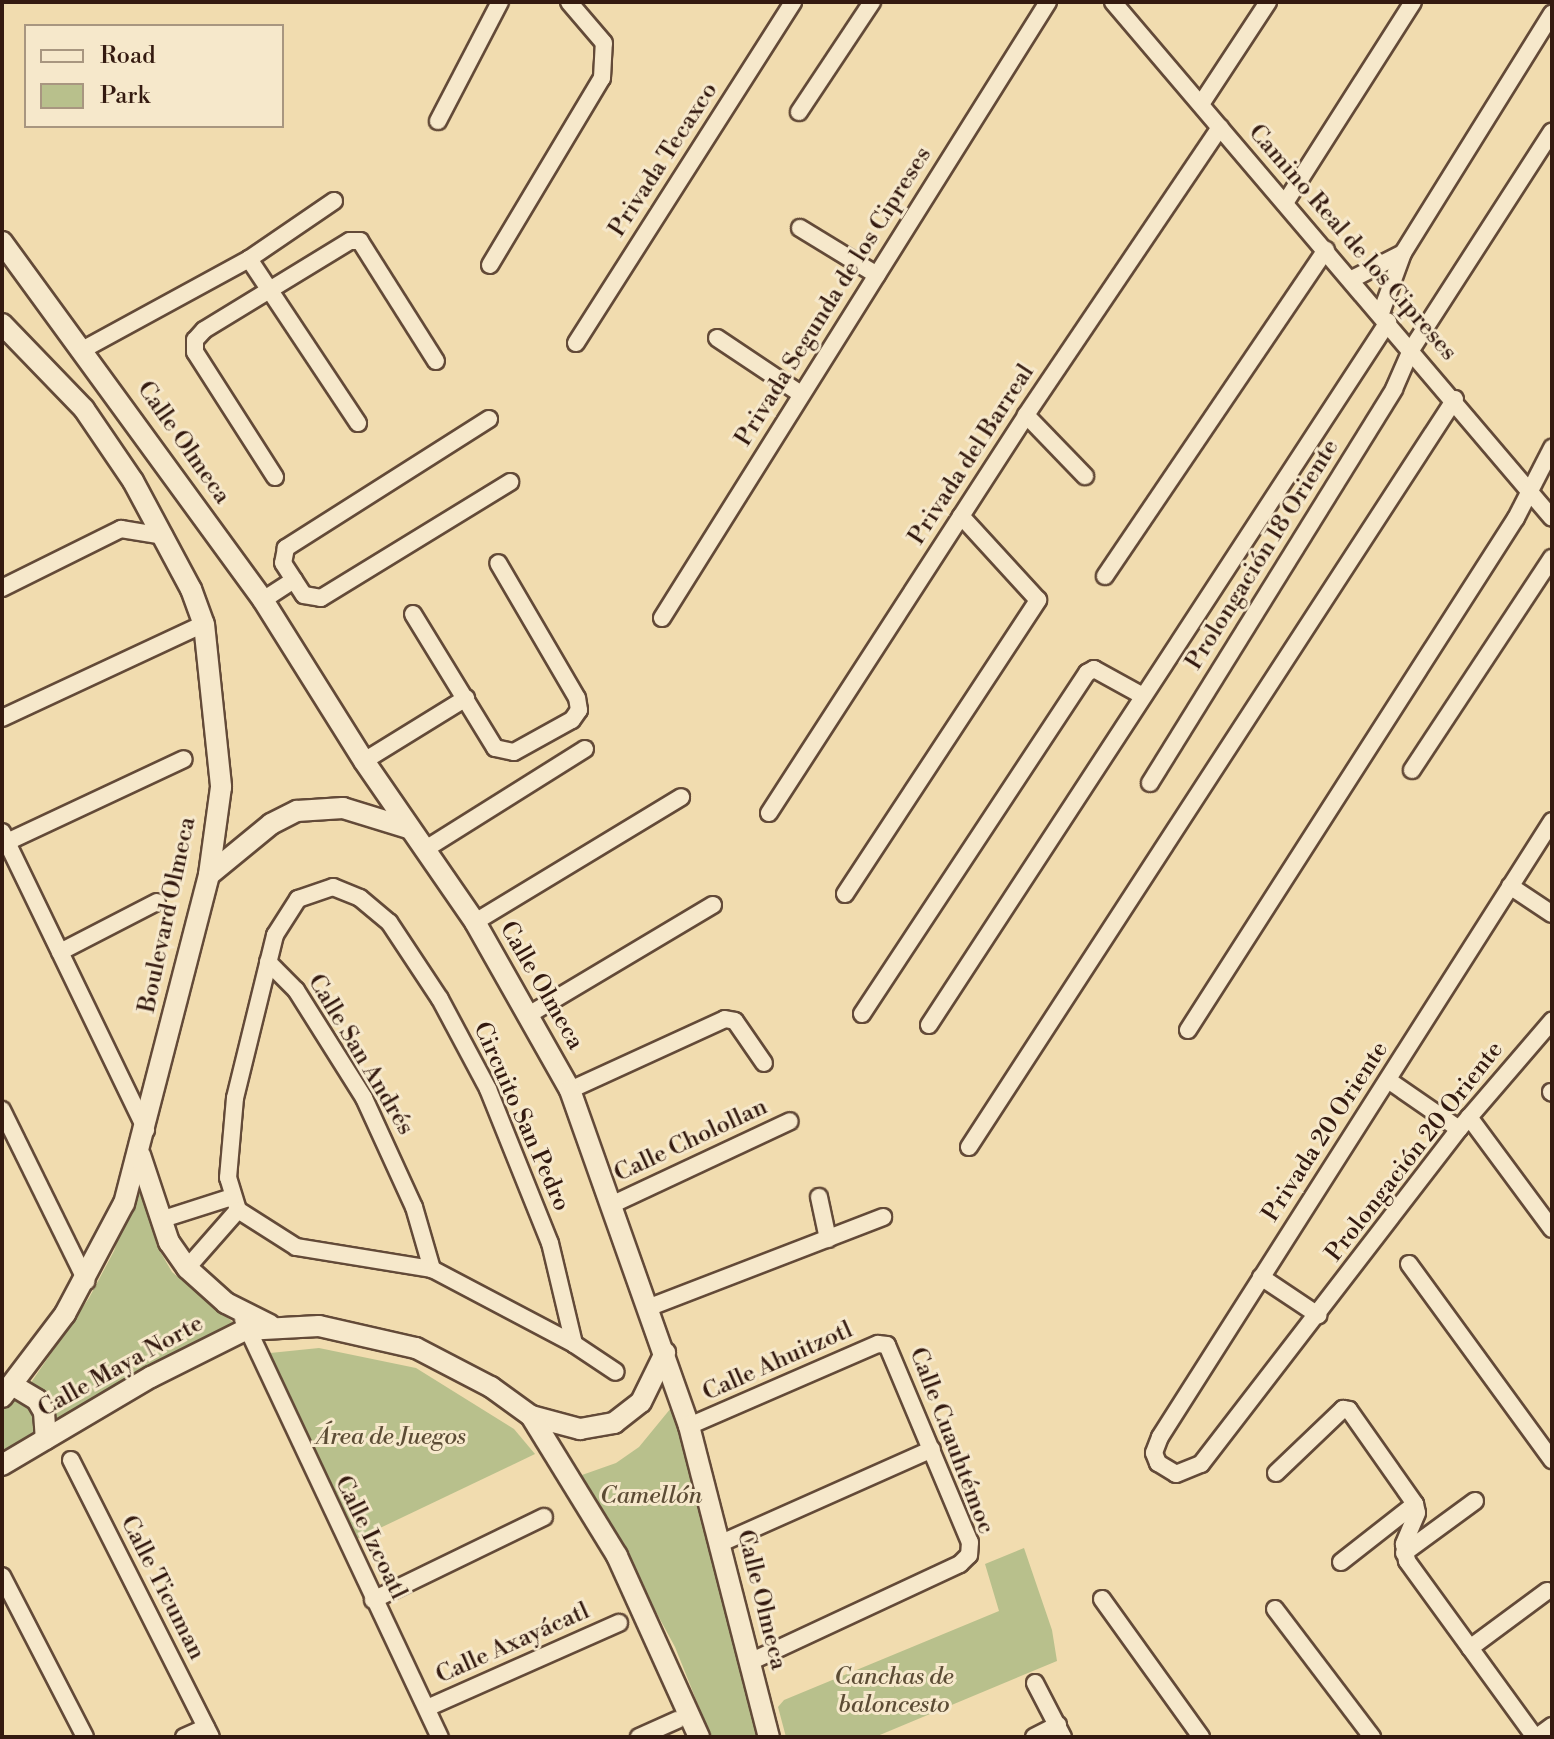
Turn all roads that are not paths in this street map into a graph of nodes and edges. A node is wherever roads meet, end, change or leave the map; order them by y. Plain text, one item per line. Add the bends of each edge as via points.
1 (500, 2) edge
2 (569, 2) edge
3 (793, 2) edge
4 (872, 2) edge
5 (1048, 2) edge
6 (1113, 2) edge
7 (1268, 2) edge
8 (1413, 2) edge
9 (1552, 14) edge
10 (1201, 104) junction
11 (799, 112) dead end
12 (438, 121) dead end
13 (1220, 127) junction
14 (1552, 131) edge
15 (334, 201) dead end
16 (1285, 203) junction
17 (800, 228) dead end
18 (2, 242) edge
19 (1326, 250) junction
20 (1403, 253) junction
21 (249, 259) junction
22 (490, 265) dead end
23 (877, 275) junction
24 (1352, 279) junction
25 (270, 290) junction
26 (1384, 317) junction
27 (2, 324) edge
28 (717, 338) dead end
29 (576, 343) dead end
30 (84, 349) junction
31 (1411, 350) junction
32 (436, 361) dead end
33 (801, 394) junction
34 (1455, 399) junction
35 (1026, 415) junction
36 (489, 419) dead end
37 (358, 423) dead end
38 (1552, 448) edge
39 (1085, 476) dead end
40 (275, 477) dead end
41 (510, 482) dead end
42 (1526, 489) junction
43 (961, 516) junction
44 (1552, 518) edge
45 (164, 536) junction
46 (1552, 558) edge
47 (498, 563) dead end
48 (1105, 576) dead end
49 (294, 580) junction
50 (2, 588) edge
51 (263, 600) junction
52 (413, 614) dead end
53 (662, 618) dead end
54 (204, 624) junction
55 (1143, 696) junction
56 (466, 698) junction
57 (2, 718) edge
58 (585, 749) dead end
59 (184, 759) dead end
60 (364, 761) junction
61 (1412, 770) dead end
62 (1150, 783) dead end
63 (681, 797) dead end
64 (769, 813) dead end
65 (1552, 821) edge
66 (408, 828) junction
67 (4, 837) edge
68 (424, 850) junction
69 (209, 875) junction
70 (1510, 886) junction
71 (845, 894) dead end
72 (157, 902) dead end
73 (713, 905) dead end
74 (1552, 914) edge
75 (475, 922) junction
76 (60, 952) junction
77 (268, 962) junction
78 (530, 1014) junction
79 (862, 1014) dead end
80 (1552, 1021) edge
81 (929, 1025) dead end
82 (1188, 1030) dead end
83 (764, 1063) dead end
84 (1388, 1080) junction
85 (570, 1090) junction
86 (2, 1110) edge
87 (790, 1121) dead end
88 (1464, 1123) junction
89 (146, 1131) junction
90 (969, 1147) dead end
91 (140, 1155) junction
92 (819, 1197) dead end
93 (235, 1204) junction
94 (613, 1204) junction
95 (883, 1217) dead end
96 (160, 1220) junction
97 (1552, 1229) edge
98 (828, 1239) junction
99 (1409, 1264) dead end
100 (187, 1268) junction
101 (432, 1269) junction
102 (1261, 1277) junction
103 (86, 1281) junction
104 (650, 1307) junction
105 (1318, 1315) junction
106 (244, 1322) junction
107 (574, 1344) junction
108 (887, 1345) joint
109 (665, 1353) junction
110 (616, 1372) dead end
111 (8, 1392) edge
112 (531, 1416) junction
113 (689, 1426) junction
114 (46, 1439) junction
115 (932, 1449) junction
116 (71, 1460) dead end
117 (1552, 1460) edge
118 (2, 1465) edge
119 (1166, 1469) joint
120 (1276, 1473) dead end
121 (1475, 1501) dead end
122 (1415, 1504) junction
123 (544, 1517) dead end
124 (719, 1544) junction
125 (1404, 1553) junction
126 (1341, 1562) dead end
127 (2, 1576) edge
128 (1547, 1591) dead end
129 (1102, 1599) dead end
130 (373, 1600) junction
131 (1275, 1609) dead end
132 (619, 1623) dead end
133 (1470, 1648) junction
134 (750, 1662) junction
135 (1035, 1683) dead end
136 (427, 1708) junction
137 (677, 1720) dead end
138 (1552, 1726) edge
139 (1060, 1731) edge
140 (208, 1732) edge
141 (85, 1737) edge
142 (184, 1737) edge
143 (440, 1737) edge
144 (639, 1737) edge
145 (699, 1737) edge
146 (769, 1737) edge
147 (1034, 1737) edge
148 (1201, 1737) edge
149 (1372, 1737) edge
150 (1536, 1737) edge

1 - 12 street
2 - 22 street via 604,43 602,78
3 - 29 street, Privada Tecaxco
4 - 11 street
5 - 23 street, Privada Segunda de los Cipreses
6 - 10 street, Camino Real de los Cipreses
7 - 10 street
8 - 16 street
9 - 20 street
10 - 13 street, Camino Real de los Cipreses
13 - 16 street, Camino Real de los Cipreses
13 - 35 street, Privada del Barreal
14 - 31 street, Prolongación 18 Oriente
15 - 21 street
16 - 19 street, Camino Real de los Cipreses
17 - 23 street
18 - 30 street, Calle Olmeca
19 - 24 street, Camino Real de los Cipreses
19 - 48 street
20 - 24 street
20 - 26 street
21 - 25 street
21 - 30 street
23 - 33 street, Privada Segunda de los Cipreses
24 - 26 street, Camino Real de los Cipreses
25 - 32 street via 350,241 360,241
25 - 37 street
25 - 40 street via 204,330 195,340 195,352
26 - 31 street, Camino Real de los Cipreses
26 - 55 street
27 - 45 street, Boulevard Olmeca via 84,409
28 - 33 street
30 - 51 street, Calle Olmeca
31 - 34 street, Camino Real de los Cipreses
31 - 62 street, Prolongación 18 Oriente via 1394,389
33 - 53 street, Privada Segunda de los Cipreses
34 - 42 street, Camino Real de los Cipreses
34 - 90 street
35 - 39 street
35 - 43 street, Privada del Barreal
36 - 49 street via 286,548 283,563
38 - 42 street
41 - 49 street via 321,598 304,595
42 - 44 street, Camino Real de los Cipreses
42 - 82 street via 1516,518
43 - 64 street, Privada del Barreal
43 - 71 street via 1038,600
45 - 50 street via 121,529
45 - 54 street, Boulevard Olmeca
46 - 61 street
47 - 56 street via 577,698 579,710 572,720 504,753 495,748
49 - 51 street
51 - 60 street, Calle Olmeca
52 - 56 street
54 - 57 street
54 - 69 street, Boulevard Olmeca via 221,787
55 - 79 street via 1094,669 1087,673
55 - 81 street
56 - 60 street
58 - 68 street
59 - 67 street
60 - 66 street, Calle Olmeca
63 - 75 street
65 - 70 street, Privada 20 Oriente
66 - 68 street, Calle Olmeca
66 - 69 street via 343,808 297,811 264,829
67 - 76 street
68 - 75 street, Calle Olmeca
69 - 89 street, Boulevard Olmeca
70 - 74 street
70 - 84 street, Privada 20 Oriente
72 - 76 street
73 - 78 street
75 - 78 street, Calle Olmeca
76 - 89 street
77 - 93 street, Circuito San Pedro via 228,1148
77 - 101 street, Calle San Andrés via 296,990 364,1098 414,1207
77 - 107 street, Circuito San Pedro via 285,912 311,890 333,887 360,898 389,922 440,999 488,1089 550,1243
78 - 85 street, Calle Olmeca
80 - 88 street, Prolongación 20 Oriente
83 - 85 street via 735,1021 725,1019
84 - 88 street
84 - 102 street, Privada 20 Oriente
85 - 94 street, Calle Olmeca
86 - 103 street
87 - 94 street, Calle Cholollan
88 - 97 street
88 - 105 street, Prolongación 20 Oriente
89 - 91 street, Boulevard Olmeca
91 - 96 street
91 - 103 street, Boulevard Olmeca via 124,1203
92 - 98 street
93 - 96 street
93 - 100 street
93 - 101 street via 296,1247
94 - 104 street, Calle Olmeca
95 - 98 street
96 - 100 street
98 - 104 street
99 - 117 street
100 - 106 street
101 - 107 street
102 - 105 street
102 - 119 street, Privada 20 Oriente via 1160,1437 1154,1453
103 - 111 street, Boulevard Olmeca
104 - 109 street, Calle Olmeca
105 - 119 street, Prolongación 20 Oriente via 1201,1464 1187,1473
106 - 112 street via 361,1332 416,1348 458,1367
106 - 114 street, Calle Maya Norte
106 - 130 street, Calle Izcoatl
107 - 110 street
108 - 113 street, Calle Ahuitzotl via 878,1344
108 - 115 street, Calle Cuauhtémoc
109 - 112 street via 641,1402 614,1423 580,1429
109 - 113 street, Calle Olmeca
111 - 114 street via 37,1400 44,1412
112 - 145 street via 583,1495 646,1610
113 - 124 street, Calle Olmeca
114 - 118 street, Calle Maya Norte
115 - 124 street
115 - 134 street, Calle Cuauhtémoc via 970,1542 969,1555 960,1564
116 - 140 street, Calle Ticuman
120 - 122 street via 1343,1409 1349,1410
121 - 125 street
122 - 125 street
122 - 126 street
123 - 130 street
124 - 134 street, Calle Olmeca
125 - 133 street
127 - 141 street
128 - 133 street
129 - 148 street
130 - 136 street, Calle Izcoatl
131 - 149 street
132 - 136 street, Calle Axayácatl
133 - 150 street
134 - 146 street, Calle Olmeca
135 - 139 street
136 - 143 street, Calle Izcoatl
137 - 144 street
138 - 150 street
139 - 147 street
140 - 142 street

